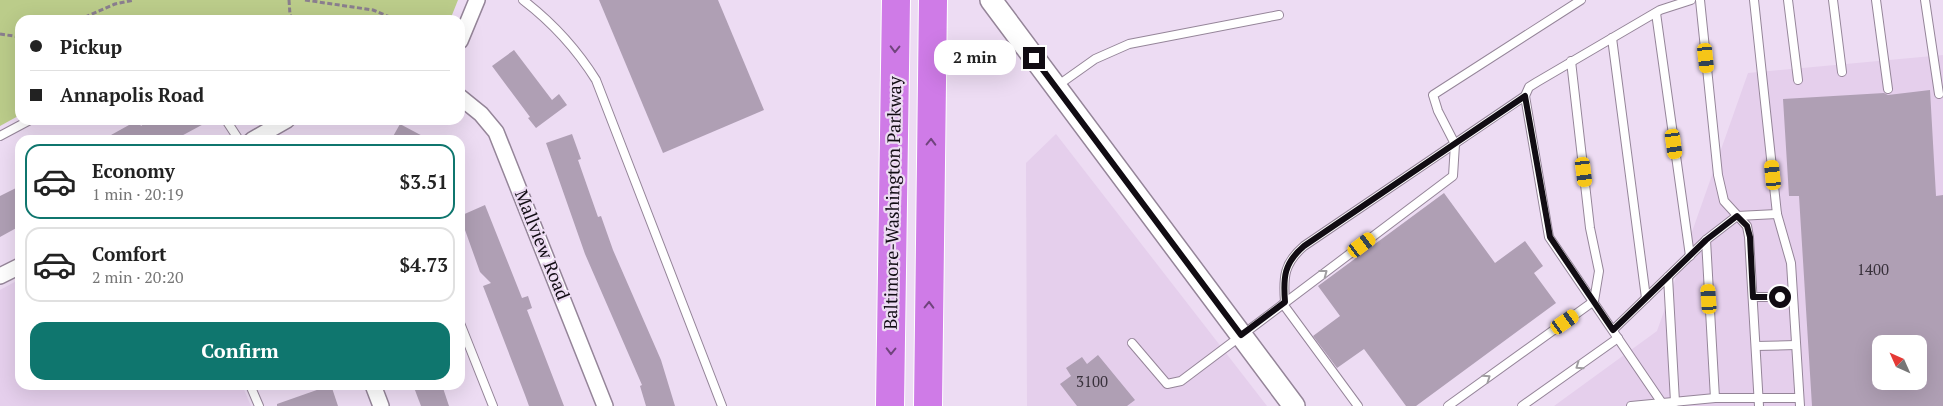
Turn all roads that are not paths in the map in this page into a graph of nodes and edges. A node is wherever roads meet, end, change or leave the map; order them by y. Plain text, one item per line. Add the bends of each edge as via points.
1 (477, 0) edge
2 (523, 0) edge
3 (896, 0) edge
4 (933, 0) edge
5 (991, 0) edge
6 (1581, 0) edge
7 (1691, 0) edge
8 (1700, 0) edge
9 (1754, 0) edge
10 (1788, 0) edge
11 (1833, 0) edge
12 (1876, 0) edge
13 (1925, 0) edge
14 (1656, 13) junction
15 (1279, 15) dead end
16 (465, 28) edge
17 (1612, 38) junction
18 (1571, 61) junction
19 (1842, 72) dead end
20 (1798, 80) dead end
21 (1056, 87) junction
22 (1888, 89) dead end
23 (1939, 94) dead end
24 (1525, 96) junction
25 (465, 101) edge
26 (21, 125) edge
27 (278, 125) edge
28 (261, 135) edge
29 (0, 136) edge
30 (1455, 144) junction
31 (1777, 214) junction
32 (1737, 216) junction
33 (1706, 240) junction
34 (1690, 256) junction
35 (15, 268) edge
36 (0, 276) edge
37 (1668, 277) junction
38 (1753, 297) junction
39 (1794, 297) junction
40 (1646, 298) junction
41 (1594, 301) junction
42 (1284, 303) junction
43 (1613, 330) junction
44 (1241, 335) junction
45 (465, 336) edge
46 (1618, 338) junction
47 (1132, 343) dead end
48 (1796, 345) junction
49 (1756, 346) junction
50 (252, 390) edge
51 (375, 390) edge
52 (1715, 398) junction
53 (1675, 402) junction
54 (1704, 402) edge
55 (1759, 402) edge
56 (1799, 402) edge
57 (1664, 404) edge
58 (259, 406) edge
59 (381, 406) edge
60 (493, 406) edge
61 (606, 406) edge
62 (722, 406) edge
63 (890, 406) edge
64 (928, 406) edge
65 (1294, 406) edge
66 (1358, 406) edge
67 (1448, 406) edge
68 (1522, 406) edge
69 (1631, 406) edge

1 - 16 street
2 - 62 lane via 563,35 581,55 596,80
3 -> 63 highway, Baltimore-Washington Parkway
64 -> 4 highway
5 - 21 main road
6 - 30 lane via 1433,95
7 - 14 lane
8 - 32 lane via 1718,174 1724,201
9 - 31 lane
10 - 20 lane
11 - 19 lane
12 - 22 lane
13 - 23 lane
14 - 17 lane
14 - 34 lane
15 - 21 lane via 1129,44 1095,60
17 - 18 lane
17 - 40 lane
18 - 24 lane via 1529,87
18 - 41 lane via 1598,271
21 - 44 main road
24 - 30 lane
24 - 41 lane via 1550,237
25 - 61 street, Mallview Road via 496,132
26 - 29 lane
27 - 28 street
42 -> 30 lane via 1453,176
30 - 42 lane via 1292,256 1285,272
31 - 32 lane
31 - 39 lane via 1791,263
32 - 33 lane
32 - 38 lane via 1747,226 1750,237
33 - 34 lane
33 - 52 lane
34 - 37 lane
35 - 36 street
37 - 40 lane
37 - 53 lane
38 - 39 lane
38 - 49 lane
39 - 48 lane
40 - 43 lane
41 - 43 lane
67 -> 41 lane
42 - 44 lane
42 - 66 lane
43 - 46 lane
44 - 47 lane via 1181,381 1167,384
44 - 65 main road
45 - 60 lane
46 - 57 lane
46 -> 68 lane
48 - 49 lane
48 - 56 lane
49 - 55 lane
50 - 58 lane
51 - 59 street
52 - 54 lane
52 - 55 lane
53 - 54 lane
53 - 57 lane
55 - 56 lane
57 - 69 lane

